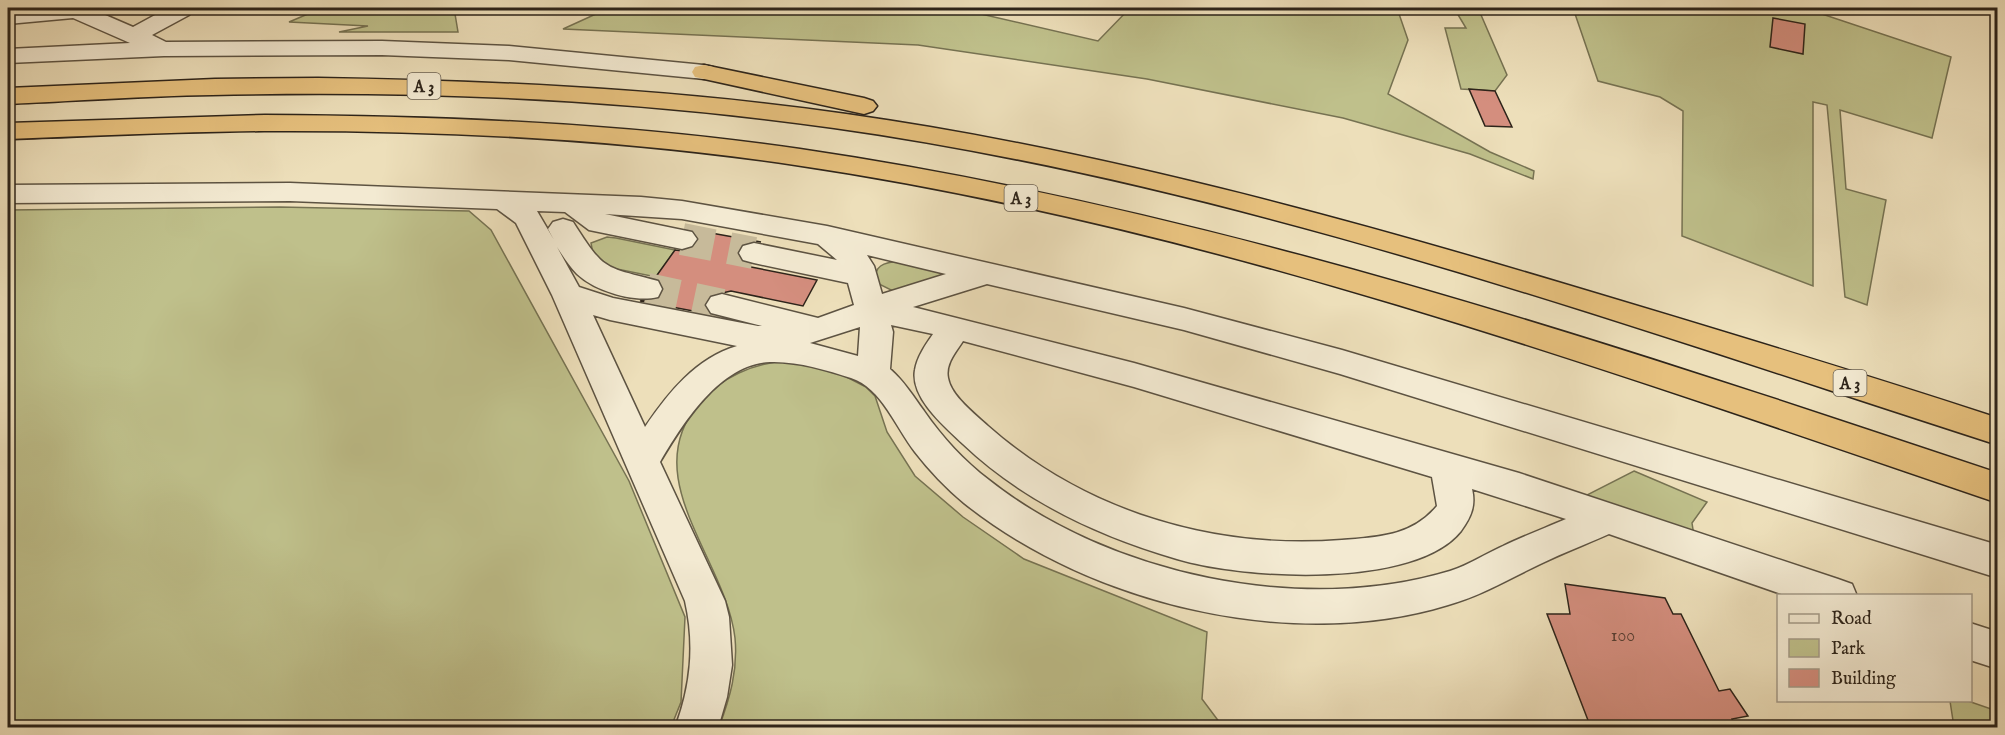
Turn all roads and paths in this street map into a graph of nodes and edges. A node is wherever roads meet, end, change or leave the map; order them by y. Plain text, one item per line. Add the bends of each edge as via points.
1 (171, 8) edge
2 (8, 17) edge
3 (128, 32) junction
4 (8, 39) edge
5 (164, 49) junction
6 (8, 56) edge
7 (704, 72) joint
8 (8, 96) edge
9 (8, 131) edge
10 (925, 135) junction
11 (8, 194) edge
12 (500, 199) junction
13 (555, 220) junction
14 (827, 236) junction
15 (682, 239) tunnel mouth
16 (754, 253) tunnel mouth
17 (990, 273) junction
18 (862, 275) junction
19 (648, 289) tunnel mouth
20 (568, 295) junction
21 (722, 305) tunnel mouth
22 (872, 310) junction
23 (955, 327) junction
24 (821, 330) junction
25 (758, 346) junction
26 (873, 374) junction
27 (935, 392) junction
28 (1998, 432) edge
29 (642, 462) junction
30 (1447, 468) junction
31 (1998, 488) edge
32 (1607, 518) junction
33 (1998, 562) edge
34 (1832, 594) edge
35 (1972, 641) edge
36 (1998, 651) edge
37 (696, 728) edge

1 - 3 lane via 181,10
2 - 3 lane via 77,11
3 - 4 lane
3 - 5 lane
5 - 6 lane
5 - 7 lane via 382,48 509,53
7 - 10 highway via 864,106
8 - 10 highway, A 3 via 269,85 430,87 723,106
9 - 31 highway, A 3 via 284,122 434,125 612,136 809,159 908,176 1136,223 1409,296 1613,358
10 - 28 highway, A 3 via 1123,174 1431,254
11 - 12 lane via 290,192
12 - 13 lane
12 - 13 lane via 524,213
13 - 14 lane via 662,208
13 - 15 lane
13 - 19 lane via 579,259 594,274 611,282
13 - 20 lane
14 - 17 lane
14 - 18 lane via 856,260
16 - 18 lane
17 - 22 lane
17 - 33 lane via 1174,316 1342,362
18 - 22 lane
20 - 25 lane
20 - 29 lane
21 - 24 lane
22 - 23 lane
22 - 24 lane
22 - 26 lane via 878,346
23 - 27 lane via 931,368
23 - 30 lane via 1134,375
24 - 25 lane
25 - 26 lane via 794,351
25 - 29 lane via 690,390
26 - 27 lane via 897,376 915,389
26 - 32 lane via 888,386 941,459 996,505 1044,536 1119,569 1180,588 1256,602 1321,605 1418,597 1480,577
27 - 30 lane via 987,446 1046,488 1114,522 1222,554 1306,560 1405,546 1427,539 1444,527 1454,513 1455,493
29 - 37 lane via 711,622 711,669
30 - 32 lane
32 - 34 lane
35 - 36 lane

